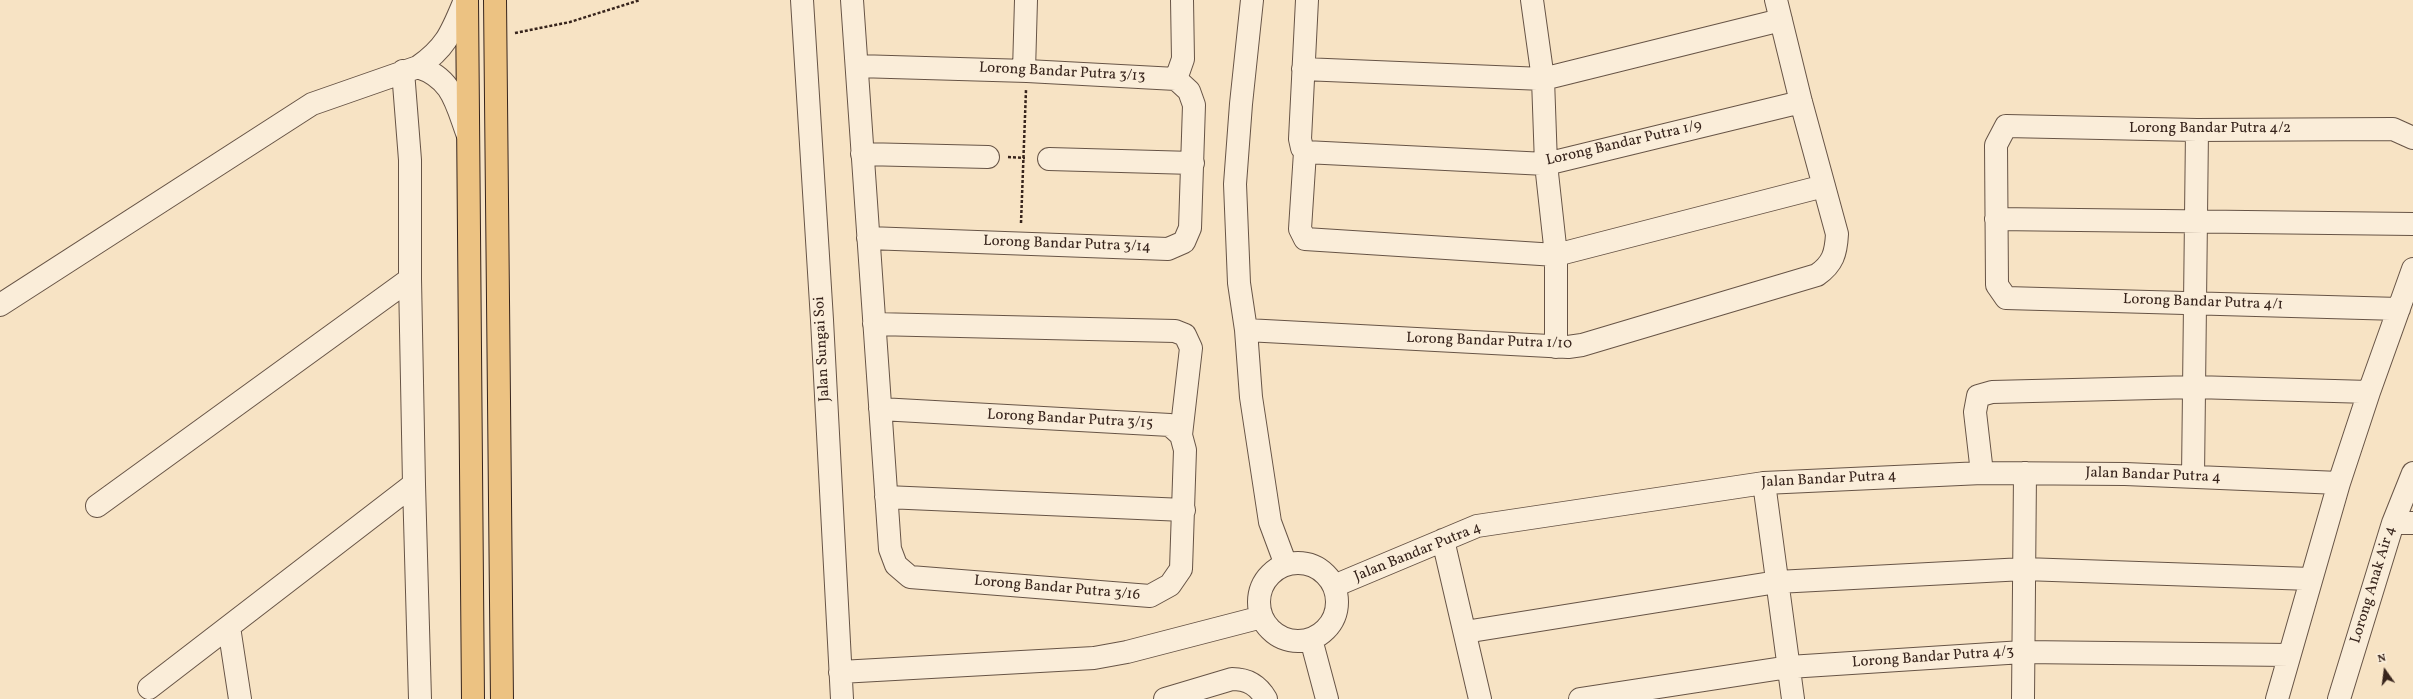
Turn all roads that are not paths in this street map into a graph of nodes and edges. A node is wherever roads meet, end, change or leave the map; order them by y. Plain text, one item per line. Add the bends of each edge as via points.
1 (466, 0) edge
2 (495, 0) edge
3 (802, 0) edge
4 (852, 0) edge
5 (1026, 0) edge
6 (1182, 0) edge
7 (1252, 0) edge
8 (1307, 0) edge
9 (1532, 0) edge
10 (1779, 10) edge
11 (857, 66) junction
12 (411, 69) junction
13 (1303, 69) junction
14 (1025, 71) junction
15 (1176, 79) junction
16 (1543, 79) junction
17 (1801, 102) junction
18 (2196, 130) junction
19 (468, 138) junction
20 (2413, 138) edge
21 (1304, 150) junction
22 (862, 154) junction
23 (988, 157) road end
24 (1049, 159) road end
25 (1192, 163) junction
26 (1546, 164) junction
27 (1824, 186) junction
28 (1996, 219) junction
29 (2195, 221) junction
30 (2413, 224) edge
31 (868, 238) junction
32 (1556, 255) junction
33 (2413, 269) edge
34 (410, 279) junction
35 (2194, 303) junction
36 (0, 306) edge
37 (2399, 309) junction
38 (874, 324) junction
39 (1246, 330) junction
40 (1556, 347) junction
41 (2194, 387) junction
42 (2368, 392) junction
43 (880, 409) junction
44 (1181, 435) junction
45 (1982, 473) junction
46 (2025, 473) junction
47 (2413, 473) edge
48 (2193, 476) junction
49 (2339, 482) junction
50 (1764, 483) junction
51 (414, 484) junction
52 (886, 497) junction
53 (97, 506) dead end
54 (1184, 510) junction
55 (2403, 523) edge
56 (1443, 540) junction
57 (1286, 565) junction
58 (2024, 569) junction
59 (2311, 579) junction
60 (1777, 582) junction
61 (1334, 586) junction
62 (1262, 617) junction
63 (229, 627) junction
64 (1465, 632) junction
65 (1310, 639) junction
66 (2023, 652) junction
67 (2288, 655) junction
68 (1789, 668) junction
69 (840, 672) junction
70 (149, 688) dead end
71 (1263, 694) edge
72 (240, 699) edge
73 (420, 699) edge
74 (473, 699) edge
75 (502, 699) edge
76 (842, 699) edge
77 (1166, 699) edge
78 (1327, 699) edge
79 (1480, 699) edge
80 (1580, 699) edge
81 (1793, 699) edge
82 (2022, 699) edge
83 (2277, 699) edge
84 (2339, 699) edge

1 - 12 street via 448,40 430,59
1 - 19 highway
2 - 75 highway
3 - 69 street, Jalan Sungai Soi
4 - 11 street
5 - 14 street
6 - 15 street via 1183,59
7 - 39 street via 1236,184 1238,283
8 - 13 street
9 - 16 street
10 - 16 street
10 - 17 street
11 - 14 street, Lorong Bandar Putra 3/13
11 - 22 street
12 - 19 street via 432,72 441,78 457,104
12 - 34 street
12 - 36 street via 312,104
13 - 16 street
13 - 21 street via 1300,139
14 - 15 street, Lorong Bandar Putra 3/13
15 - 25 street via 1189,91 1194,104
16 - 26 street
17 - 26 street, Lorong Bandar Putra 1/9
17 - 27 street
18 - 20 street, Lorong Bandar Putra 4/2 via 2393,129
18 - 28 street, Lorong Bandar Putra 4/2 via 2006,126 1996,145
18 - 29 street
19 - 74 highway
21 - 26 street, Lorong Bandar Putra 1/9
21 - 32 street via 1300,229 1305,238
22 - 23 street
22 - 31 street
24 - 25 street
25 - 31 street, Lorong Bandar Putra 3/14 via 1190,228 1184,242 1168,249
26 - 32 street
27 - 32 street
27 - 40 street, Lorong Bandar Putra 1/10 via 1837,234 1836,252 1829,267 1817,275 1582,345
28 - 29 street
28 - 35 street, Lorong Bandar Putra 4/1 via 1997,285 2006,298
29 - 30 street
29 - 35 street
31 - 38 street
32 - 40 street
33 - 37 street
34 - 51 street
34 - 53 street
35 - 37 street, Lorong Bandar Putra 4/1
35 - 41 street
37 - 42 street
38 - 43 street
38 - 44 street via 1175,331 1185,335 1191,348
39 - 40 street, Lorong Bandar Putra 1/10
39 - 57 street via 1251,397 1270,522
41 - 42 street
41 - 45 street via 1992,392 1978,396 1975,412
41 - 48 street
42 - 49 street
43 - 44 street, Lorong Bandar Putra 3/15 via 1170,425
43 - 52 street
44 - 54 street via 1185,450
45 - 46 street, Jalan Bandar Putra 4
45 - 50 street, Jalan Bandar Putra 4
46 - 48 street, Jalan Bandar Putra 4
46 - 58 street
47 - 55 street, Lorong Anak Air 4
48 - 49 street, Jalan Bandar Putra 4
49 - 59 street
50 - 56 street, Jalan Bandar Putra 4 via 1477,526
50 - 60 street
51 - 63 street
51 - 73 street
52 - 54 street
52 - 54 street, Lorong Bandar Putra 3/16 via 890,549 896,565 910,577 1150,596 1170,585 1181,569
55 - 84 street, Lorong Anak Air 4
56 - 61 street, Jalan Bandar Putra 4
56 - 64 street
57 - 61 street via 1311,566 1327,576
57 - 62 street via 1266,580 1260,592
58 - 59 street
58 - 60 street
58 - 66 street
59 - 67 street
60 - 64 street
60 - 68 street
61 - 65 street via 1334,616 1328,627
62 - 65 street via 1271,630 1285,639
62 - 69 street via 1094,658
63 - 70 street
63 - 72 street
64 - 79 street
65 - 78 street
66 - 67 street, Lorong Bandar Putra 4/3
66 - 68 street, Lorong Bandar Putra 4/3
66 - 82 street
67 - 83 street
68 - 80 street, Lorong Bandar Putra 4/3
68 - 81 street
69 - 76 street, Jalan Sungai Soi
71 - 77 street via 1243,679 1232,679

